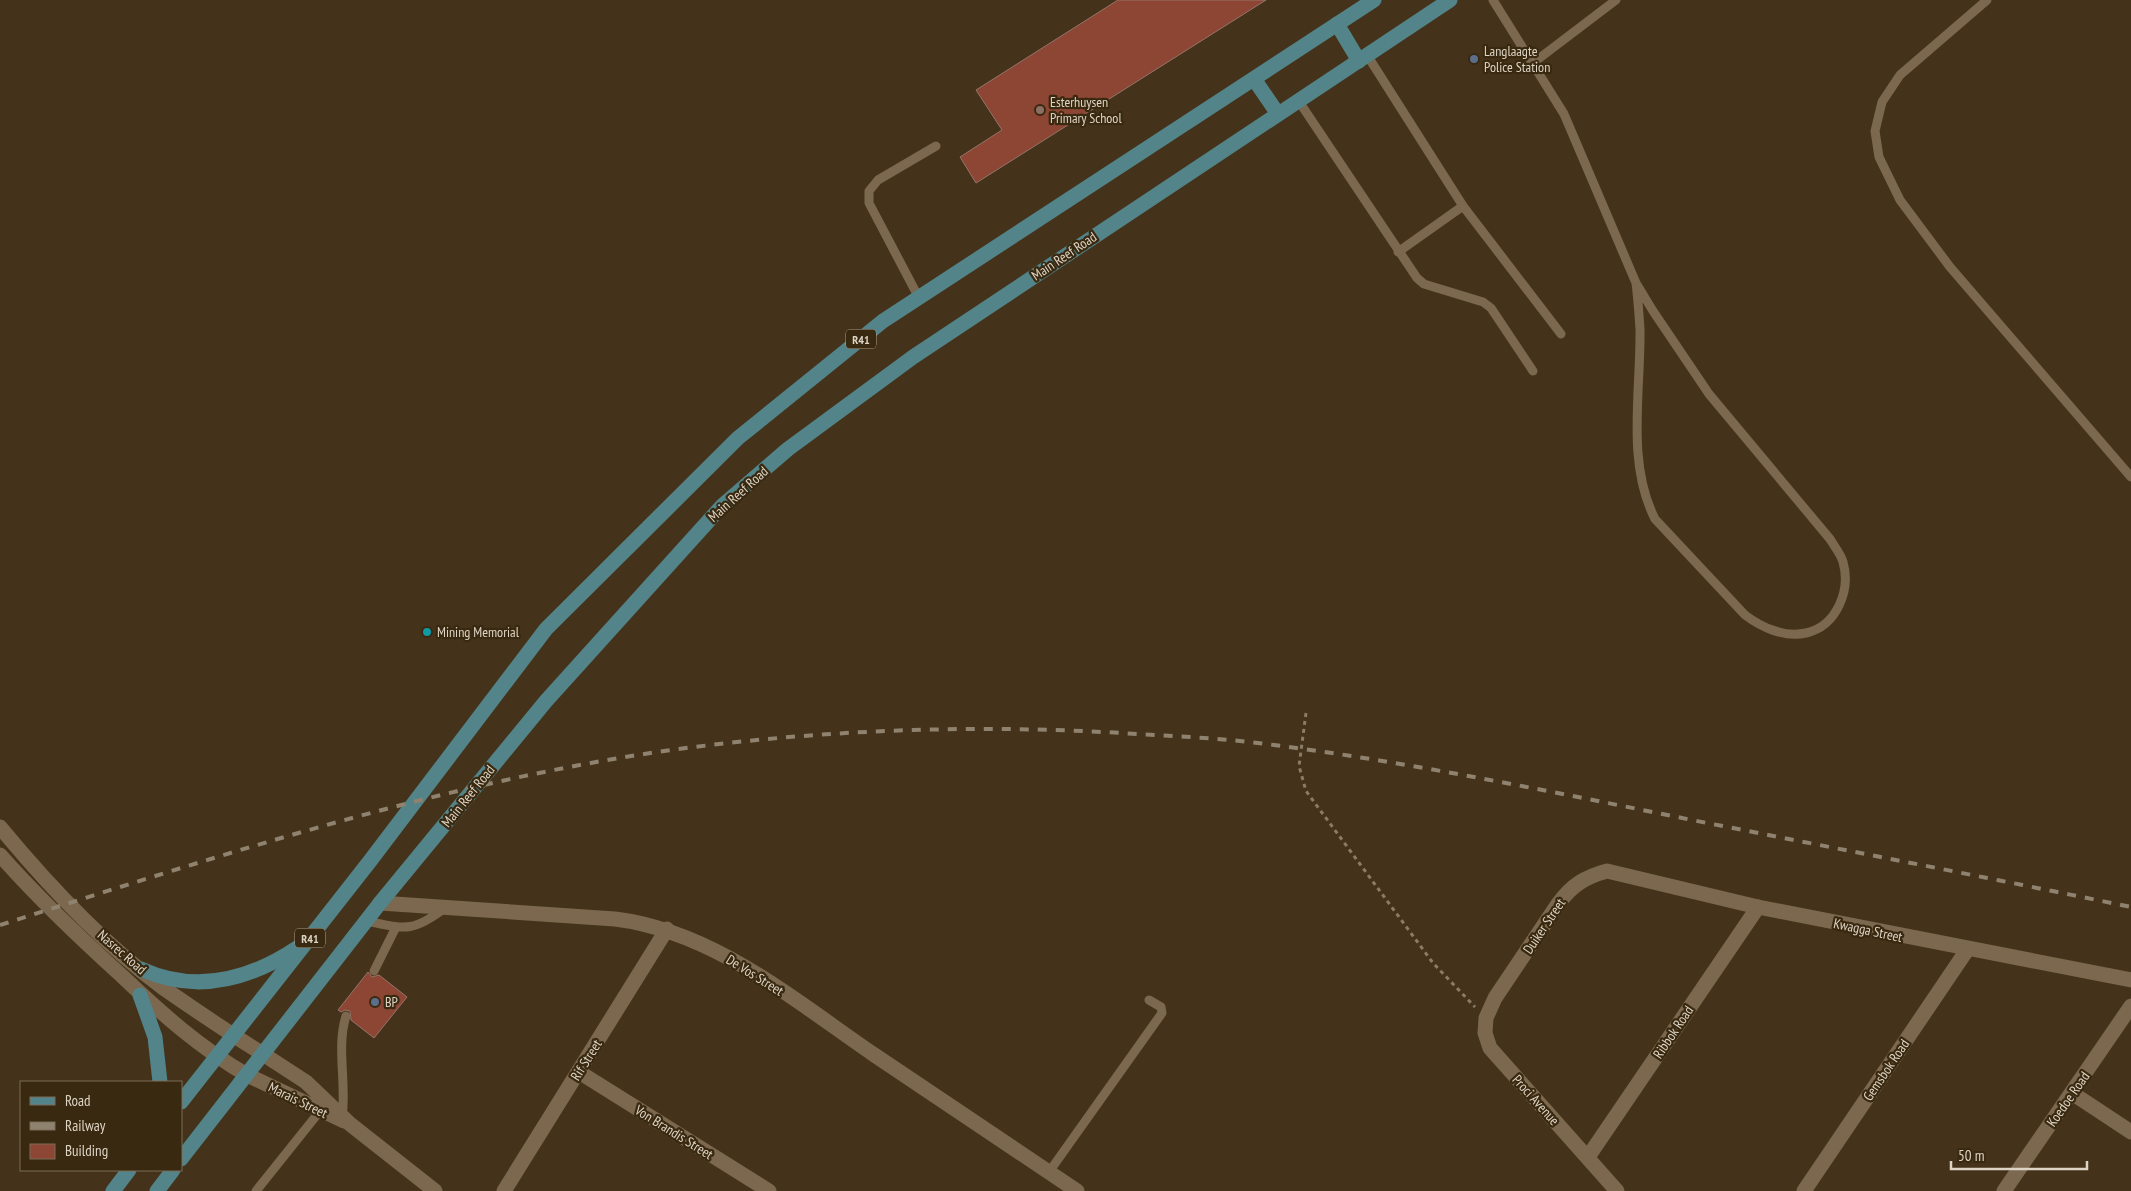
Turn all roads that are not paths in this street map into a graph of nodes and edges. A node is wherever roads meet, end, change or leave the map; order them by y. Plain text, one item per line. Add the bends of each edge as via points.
1 (1374, 0) edge
2 (1450, 0) edge
3 (1493, 0) edge
4 (1616, 0) edge
5 (1987, 0) edge
6 (1337, 24) junction
7 (1363, 58) junction
8 (1533, 63) junction
9 (1254, 78) junction
10 (1298, 100) junction
11 (1278, 114) junction
12 (936, 146) dead end
13 (1464, 206) junction
14 (1398, 252) junction
15 (1636, 283) junction
16 (919, 298) junction
17 (1561, 334) dead end
18 (1533, 371) dead end
19 (2131, 477) edge
20 (0, 827) edge
21 (0, 855) edge
22 (1607, 871) joint
23 (380, 903) junction
24 (1758, 907) junction
25 (445, 908) junction
26 (366, 921) junction
27 (396, 927) junction
28 (667, 929) junction
29 (308, 942) junction
30 (1967, 950) junction
31 (141, 969) junction
32 (374, 971) dead end
33 (2131, 980) edge
34 (140, 996) junction
35 (1495, 998) joint
36 (1149, 1000) dead end
37 (2131, 1006) edge
38 (346, 1016) dead end
39 (232, 1035) junction
40 (263, 1054) junction
41 (216, 1058) junction
42 (579, 1072) junction
43 (247, 1075) junction
44 (160, 1081) edge
45 (2072, 1093) junction
46 (182, 1101) edge
47 (320, 1111) junction
48 (344, 1120) junction
49 (2131, 1132) edge
50 (1588, 1157) junction
51 (182, 1158) edge
52 (128, 1171) edge
53 (172, 1171) edge
54 (1049, 1172) junction
55 (113, 1191) edge
56 (157, 1191) edge
57 (256, 1191) edge
58 (435, 1191) edge
59 (504, 1191) edge
60 (769, 1191) edge
61 (1077, 1191) edge
62 (1618, 1191) edge
63 (1804, 1191) edge
64 (2004, 1191) edge

1 - 6 main road, R41
2 - 7 main road, Main Reef Road / R41
3 - 8 lane
4 - 8 lane
5 - 19 lane via 1900,76 1882,102 1875,130 1879,157 1900,200 1950,267
6 - 7 main road
6 - 9 main road, R41
7 - 10 main road, Main Reef Road / R41
7 - 13 lane
8 - 15 lane via 1564,114
9 - 11 main road
9 - 16 main road, R41
10 - 11 main road, Main Reef Road / R41
10 - 14 lane
11 - 23 main road, Main Reef Road / R41 via 913,357 788,449 722,506 546,701
12 - 16 lane via 878,180 870,191 870,203
13 - 14 lane
13 - 17 lane
14 - 18 lane via 1424,284 1483,302 1492,308
15 - 15 lane via 1640,330 1640,474 1645,500 1655,519 1757,624 1786,633 1806,633 1822,625 1844,598 1843,560 1830,539 1709,394
16 - 29 main road, R41 via 883,321 738,438 546,629
20 - 31 street, Nasrec Road via 86,921
21 - 34 street, Nasrec Road
22 - 24 street, Kwagga Street
22 - 35 street, Duiker Street via 1589,876 1567,892
23 - 25 street, De Vos Street
23 - 26 main road, Main Reef Road / R41
24 - 30 street, Kwagga Street
24 - 50 street, Ribbok Road
25 - 27 lane via 418,926
25 - 28 street, De Vos Street via 616,919
26 - 27 lane
26 - 40 main road, Main Reef Road / R41
27 - 32 lane
28 - 42 street, Rif Street
28 - 54 street, De Vos Street via 701,943 752,972
29 - 31 main road via 266,966 224,981 182,981
29 - 39 main road, R41
30 - 33 street, Kwagga Street
30 - 63 street, Gemsbok Road
31 - 39 street, Nasrec Road
34 - 41 street, Nasrec Road
34 - 44 main road via 155,1037
35 - 50 street, Proci Avenue via 1486,1018 1485,1033 1490,1048
36 - 54 lane via 1161,1007 1162,1013
37 - 45 street, Koedoe Road
38 - 48 lane via 342,1035
39 - 40 street, Nasrec Road
39 - 41 main road, R41
40 - 43 main road, Main Reef Road / R41
40 - 48 street, Marais Street via 306,1082
41 - 43 street, Nasrec Road
41 - 46 main road, R41
42 - 59 street, Rif Street
42 - 60 street, Von Brandis Street
43 - 47 street, Marais Street
43 - 51 main road, Main Reef Road / R41
45 - 49 street
45 - 64 street, Koedoe Road
47 - 48 street, Marais Street
47 - 57 lane
48 - 58 street, Marais Street
50 - 62 street, Proci Avenue
52 - 55 main road
53 - 56 main road
54 - 61 street, De Vos Street

